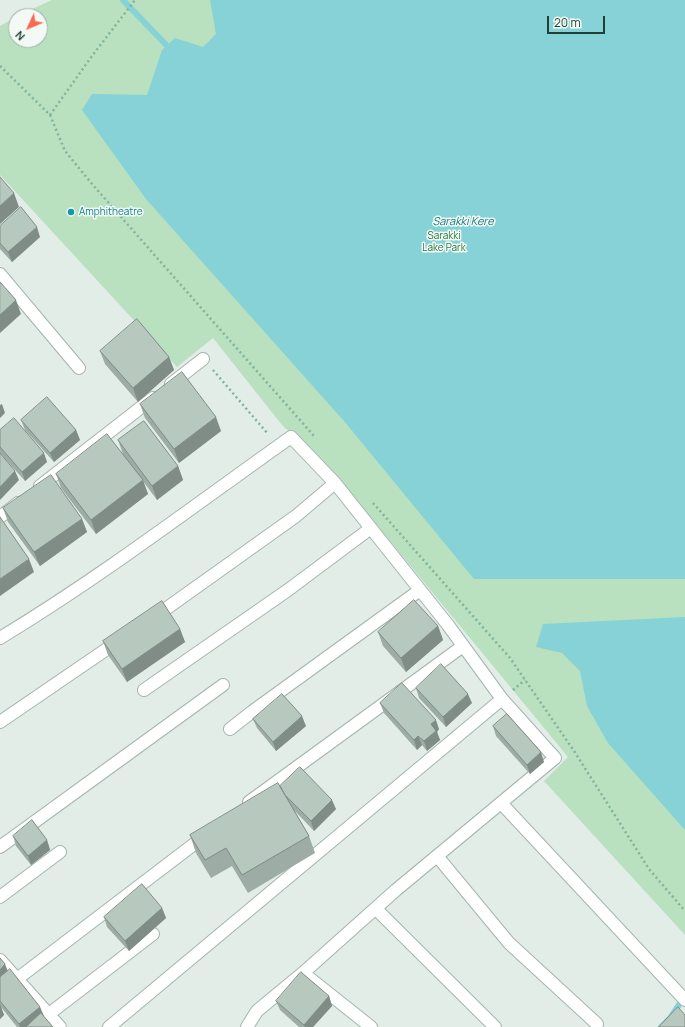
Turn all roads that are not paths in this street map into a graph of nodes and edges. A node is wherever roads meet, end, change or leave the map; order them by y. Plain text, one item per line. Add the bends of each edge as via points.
1 (0, 274) edge
2 (203, 359) road end
3 (79, 368) dead end
4 (335, 482) junction
5 (0, 517) edge
6 (371, 528) junction
7 (420, 590) junction
8 (142, 625) edge
9 (129, 634) edge
10 (0, 638) edge
11 (463, 646) junction
12 (223, 685) dead end
13 (144, 690) dead end
14 (502, 699) junction
15 (0, 722) edge
16 (230, 729) dead end
17 (502, 803) junction
18 (238, 810) edge
19 (213, 830) edge
20 (0, 847) edge
21 (60, 852) dead end
22 (437, 856) junction
23 (0, 897) edge
24 (376, 909) junction
25 (153, 934) dead end
26 (0, 960) edge
27 (303, 973) junction
28 (17, 979) junction
29 (685, 1000) edge
30 (49, 1014) junction
31 (597, 1024) dead end
32 (250, 1026) edge
33 (60, 1027) edge
34 (109, 1027) edge
35 (371, 1027) edge
36 (495, 1027) edge

1 - 3 street
2 - 5 street
4 - 6 street
4 - 8 street via 296,516
4 - 10 street via 291,437 150,539
6 - 7 street
6 - 13 street via 288,590
7 - 11 street
7 - 16 street
9 - 15 street
11 - 14 street
11 - 18 street
12 - 20 street
14 - 17 street via 554,758
14 - 34 street
17 - 22 street
17 - 29 street
19 - 28 street
21 - 23 street
22 - 24 street
22 - 31 street via 509,943
24 - 27 street
24 - 36 street
25 - 30 street
26 - 28 street
27 - 32 street via 258,1011
27 - 35 street
28 - 30 street
30 - 33 street

